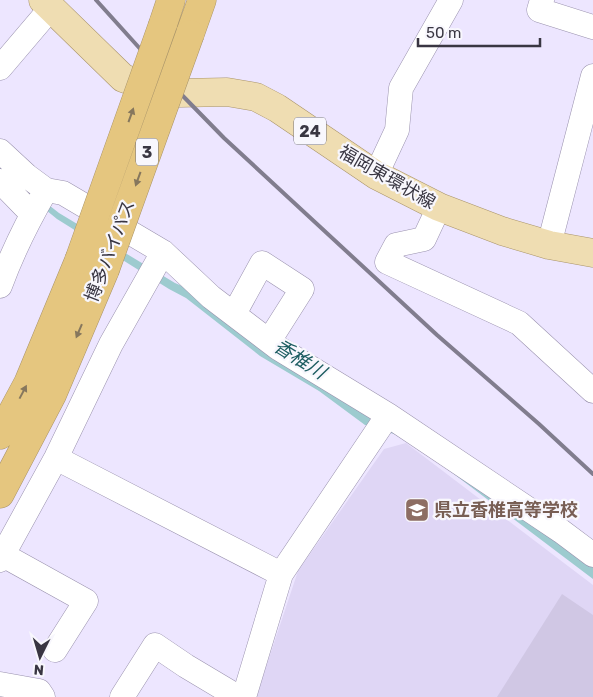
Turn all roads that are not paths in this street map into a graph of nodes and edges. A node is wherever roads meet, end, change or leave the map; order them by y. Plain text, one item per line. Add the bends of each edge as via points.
1 (202, 0) edge
2 (451, 0) edge
3 (542, 0) edge
4 (47, 4) edge
5 (167, 12) edge
6 (593, 27) edge
7 (0, 68) edge
8 (593, 76) edge
9 (0, 151) edge
10 (376, 175) junction
11 (0, 181) edge
12 (46, 190) junction
13 (439, 207) junction
14 (32, 214) junction
15 (549, 245) junction
16 (163, 252) junction
17 (593, 254) edge
18 (0, 286) edge
19 (234, 314) junction
20 (269, 341) junction
21 (593, 390) edge
22 (388, 415) junction
23 (0, 435) edge
24 (56, 458) junction
25 (0, 494) edge
26 (593, 555) edge
27 (2, 558) edge
28 (281, 574) junction
29 (55, 650) dead end
30 (0, 684) edge
31 (43, 697) edge
32 (122, 697) edge
33 (238, 697) edge
34 (244, 697) edge

1 -> 25 highway, 博多バイパス / 3, bridge via 105,270 52,394
2 - 10 street via 401,88 396,130
3 - 6 street via 539,10
4 - 7 street
4 - 10 main road, 福岡東環状線 / 24 via 123,78 157,90 227,92 256,97
23 -> 5 highway, 博多バイパス / 3, bridge via 28,384 80,260
8 - 15 street
9 - 12 street
10 - 13 main road, 福岡東環状線 / 24
11 - 14 street
12 - 14 street
12 - 16 street via 63,193
13 - 15 main road, 福岡東環状線 / 24
13 - 21 street via 424,239 396,244 387,262 519,322
14 - 18 street
15 - 17 main road, 福岡東環状線 / 24
16 - 19 street
16 - 24 street via 111,344
19 - 20 street
19 - 20 street via 262,263 302,289
20 - 22 street
22 - 26 street
22 - 28 street
24 - 27 street
24 - 28 street
27 - 29 street via 86,602
28 - 34 street
30 - 31 street via 38,691
32 - 33 street via 155,645

